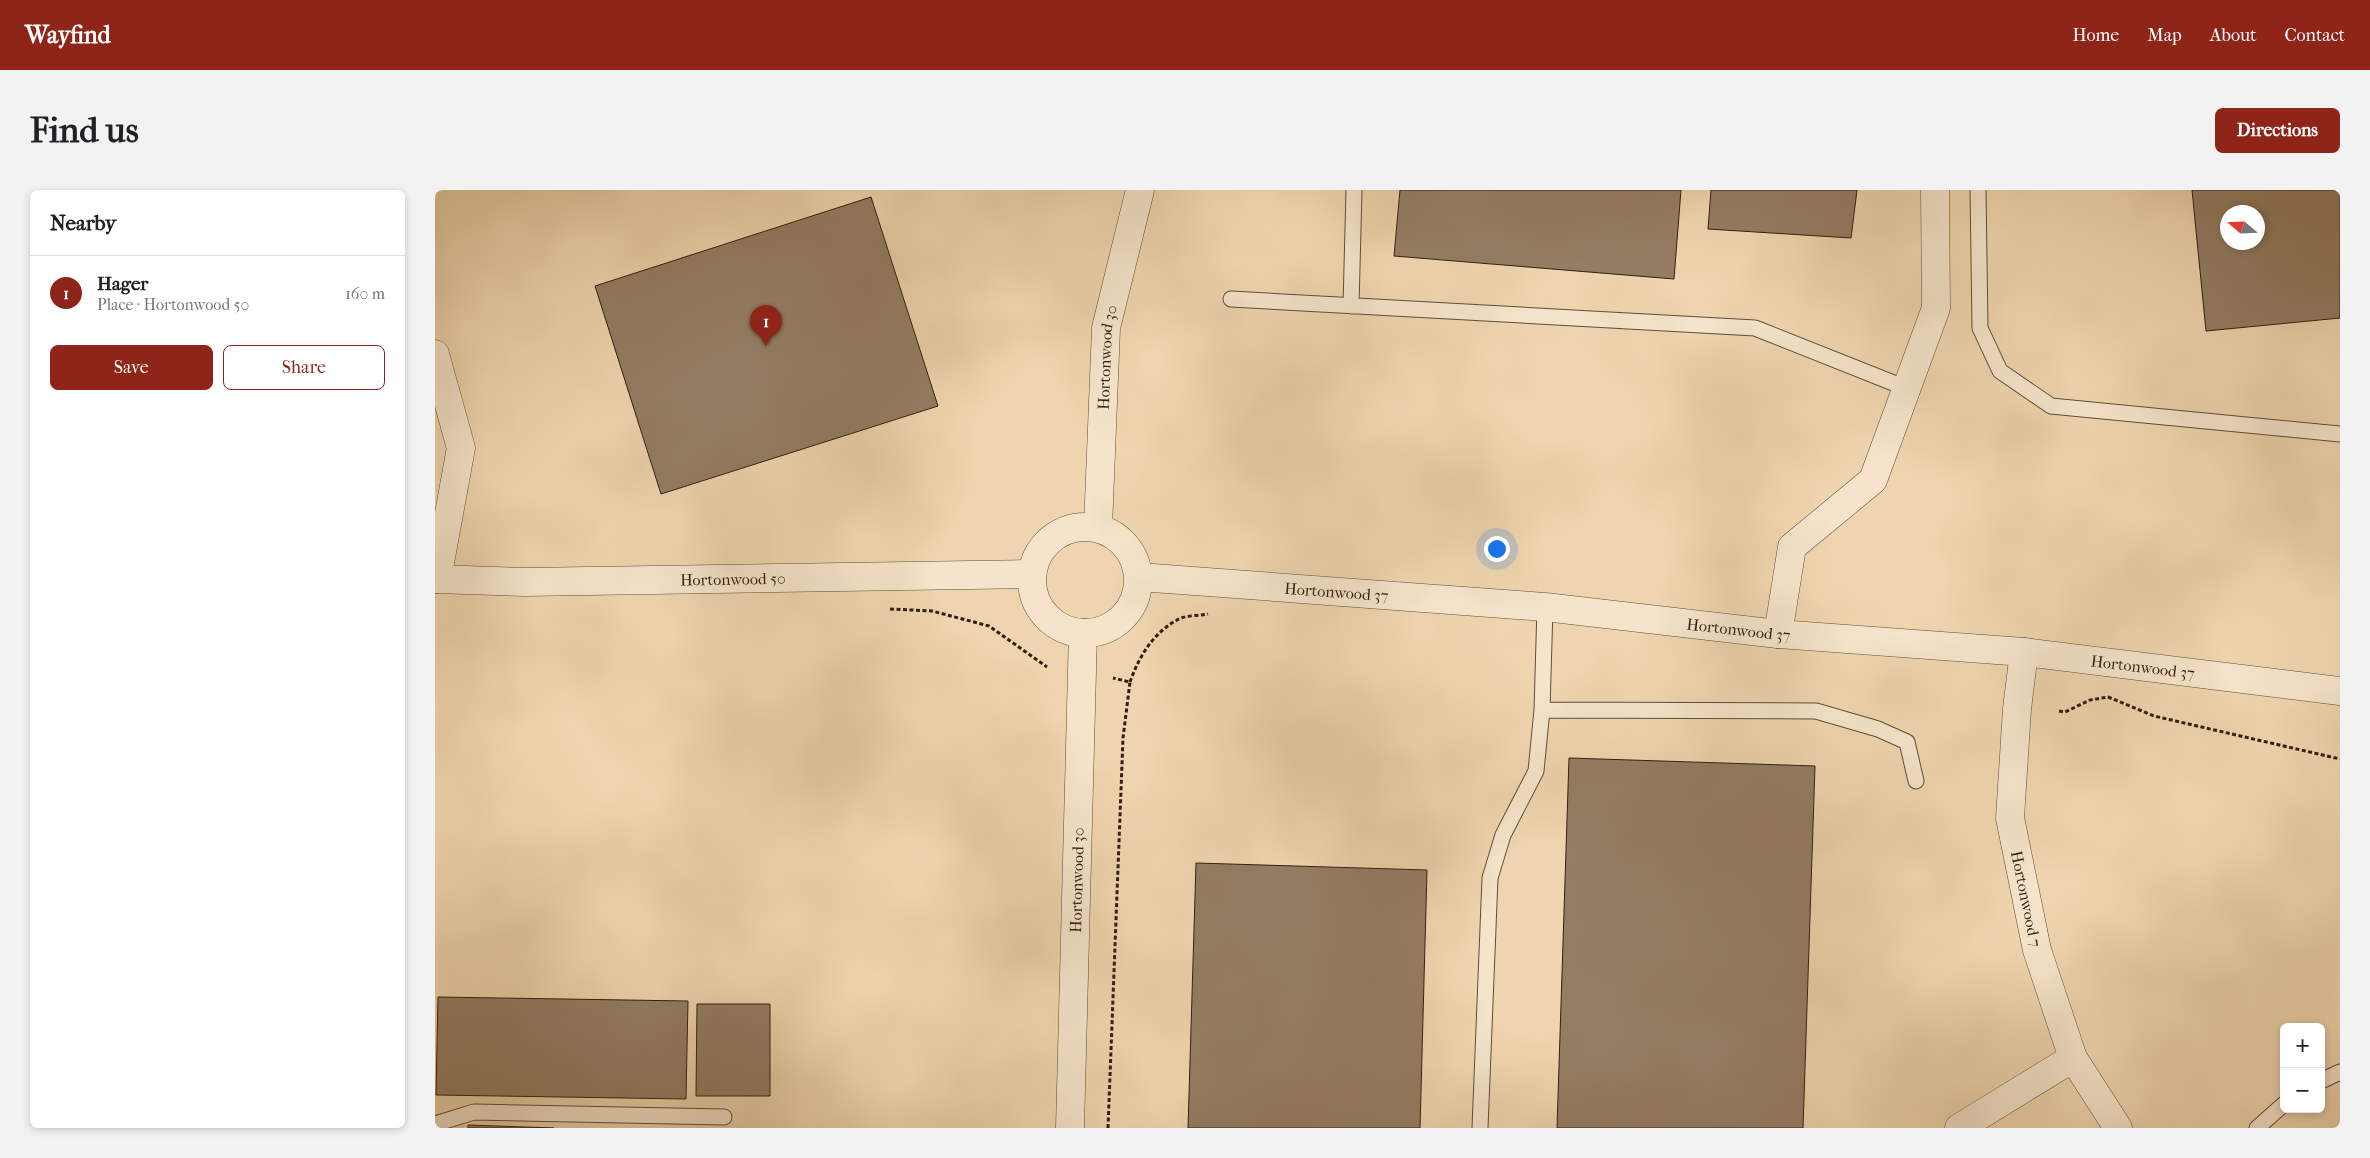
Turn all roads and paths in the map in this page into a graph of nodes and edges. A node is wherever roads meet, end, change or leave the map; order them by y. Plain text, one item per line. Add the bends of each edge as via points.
1 (1140, 190) edge
2 (1354, 190) edge
3 (1935, 190) edge
4 (1978, 190) edge
5 (1231, 299) dead end
6 (1351, 306) junction
7 (435, 354) edge
8 (1906, 388) junction
9 (2340, 434) edge
10 (1098, 527) junction
11 (1031, 574) junction
12 (1139, 576) junction
13 (436, 579) edge
14 (1545, 607) junction
15 (885, 609) dead end
16 (1215, 613) dead end
17 (1083, 633) junction
18 (1778, 634) junction
19 (2024, 652) junction
20 (1047, 667) dead end
21 (1113, 678) dead end
22 (1130, 682) junction
23 (2340, 691) edge
24 (1542, 710) junction
25 (2059, 711) dead end
26 (2340, 759) edge
27 (1916, 781) dead end
28 (2073, 1058) junction
29 (2340, 1072) edge
30 (2325, 1079) edge
31 (2280, 1108) edge
32 (724, 1117) dead end
33 (435, 1124) edge
34 (1070, 1128) edge
35 (1108, 1128) edge
36 (1480, 1128) edge
37 (1959, 1128) edge
38 (2118, 1128) edge
39 (2257, 1128) edge

1 - 10 street, Hortonwood 30 via 1106,328
2 - 6 lane
3 - 8 street via 1936,308
4 - 9 lane via 1980,328 2000,372 2051,406
5 - 6 lane
6 - 8 lane via 1755,328
7 - 13 street via 461,448
8 - 18 street via 1873,480 1792,547
10 - 11 street via 1075,527 1058,533 1036,556
10 - 12 street via 1126,545
11 - 13 street, Hortonwood 50 via 525,582
11 - 17 street via 1037,604 1048,619 1072,632
12 - 14 street, Hortonwood 37
12 - 17 street via 1136,595 1121,620 1105,630
14 - 18 street, Hortonwood 37
14 - 24 lane
15 - 20 path via 932,610 989,626
16 - 22 path via 1178,619 1151,640
17 - 34 street, Hortonwood 30
18 - 19 street, Hortonwood 37
19 - 23 street, Hortonwood 37
19 - 28 street, Hortonwood 7 via 2009,818 2037,950
21 - 22 path
22 - 35 path via 1123,738
24 - 27 lane via 1816,711 1878,729 1907,742
24 - 36 lane via 1536,771 1503,834 1490,878
25 - 26 path via 2065,712 2089,700 2107,697 2154,716
28 - 37 street
28 - 38 street, Hortonwood 7
29 - 30 lane
31 - 39 lane
32 - 33 lane via 474,1112

